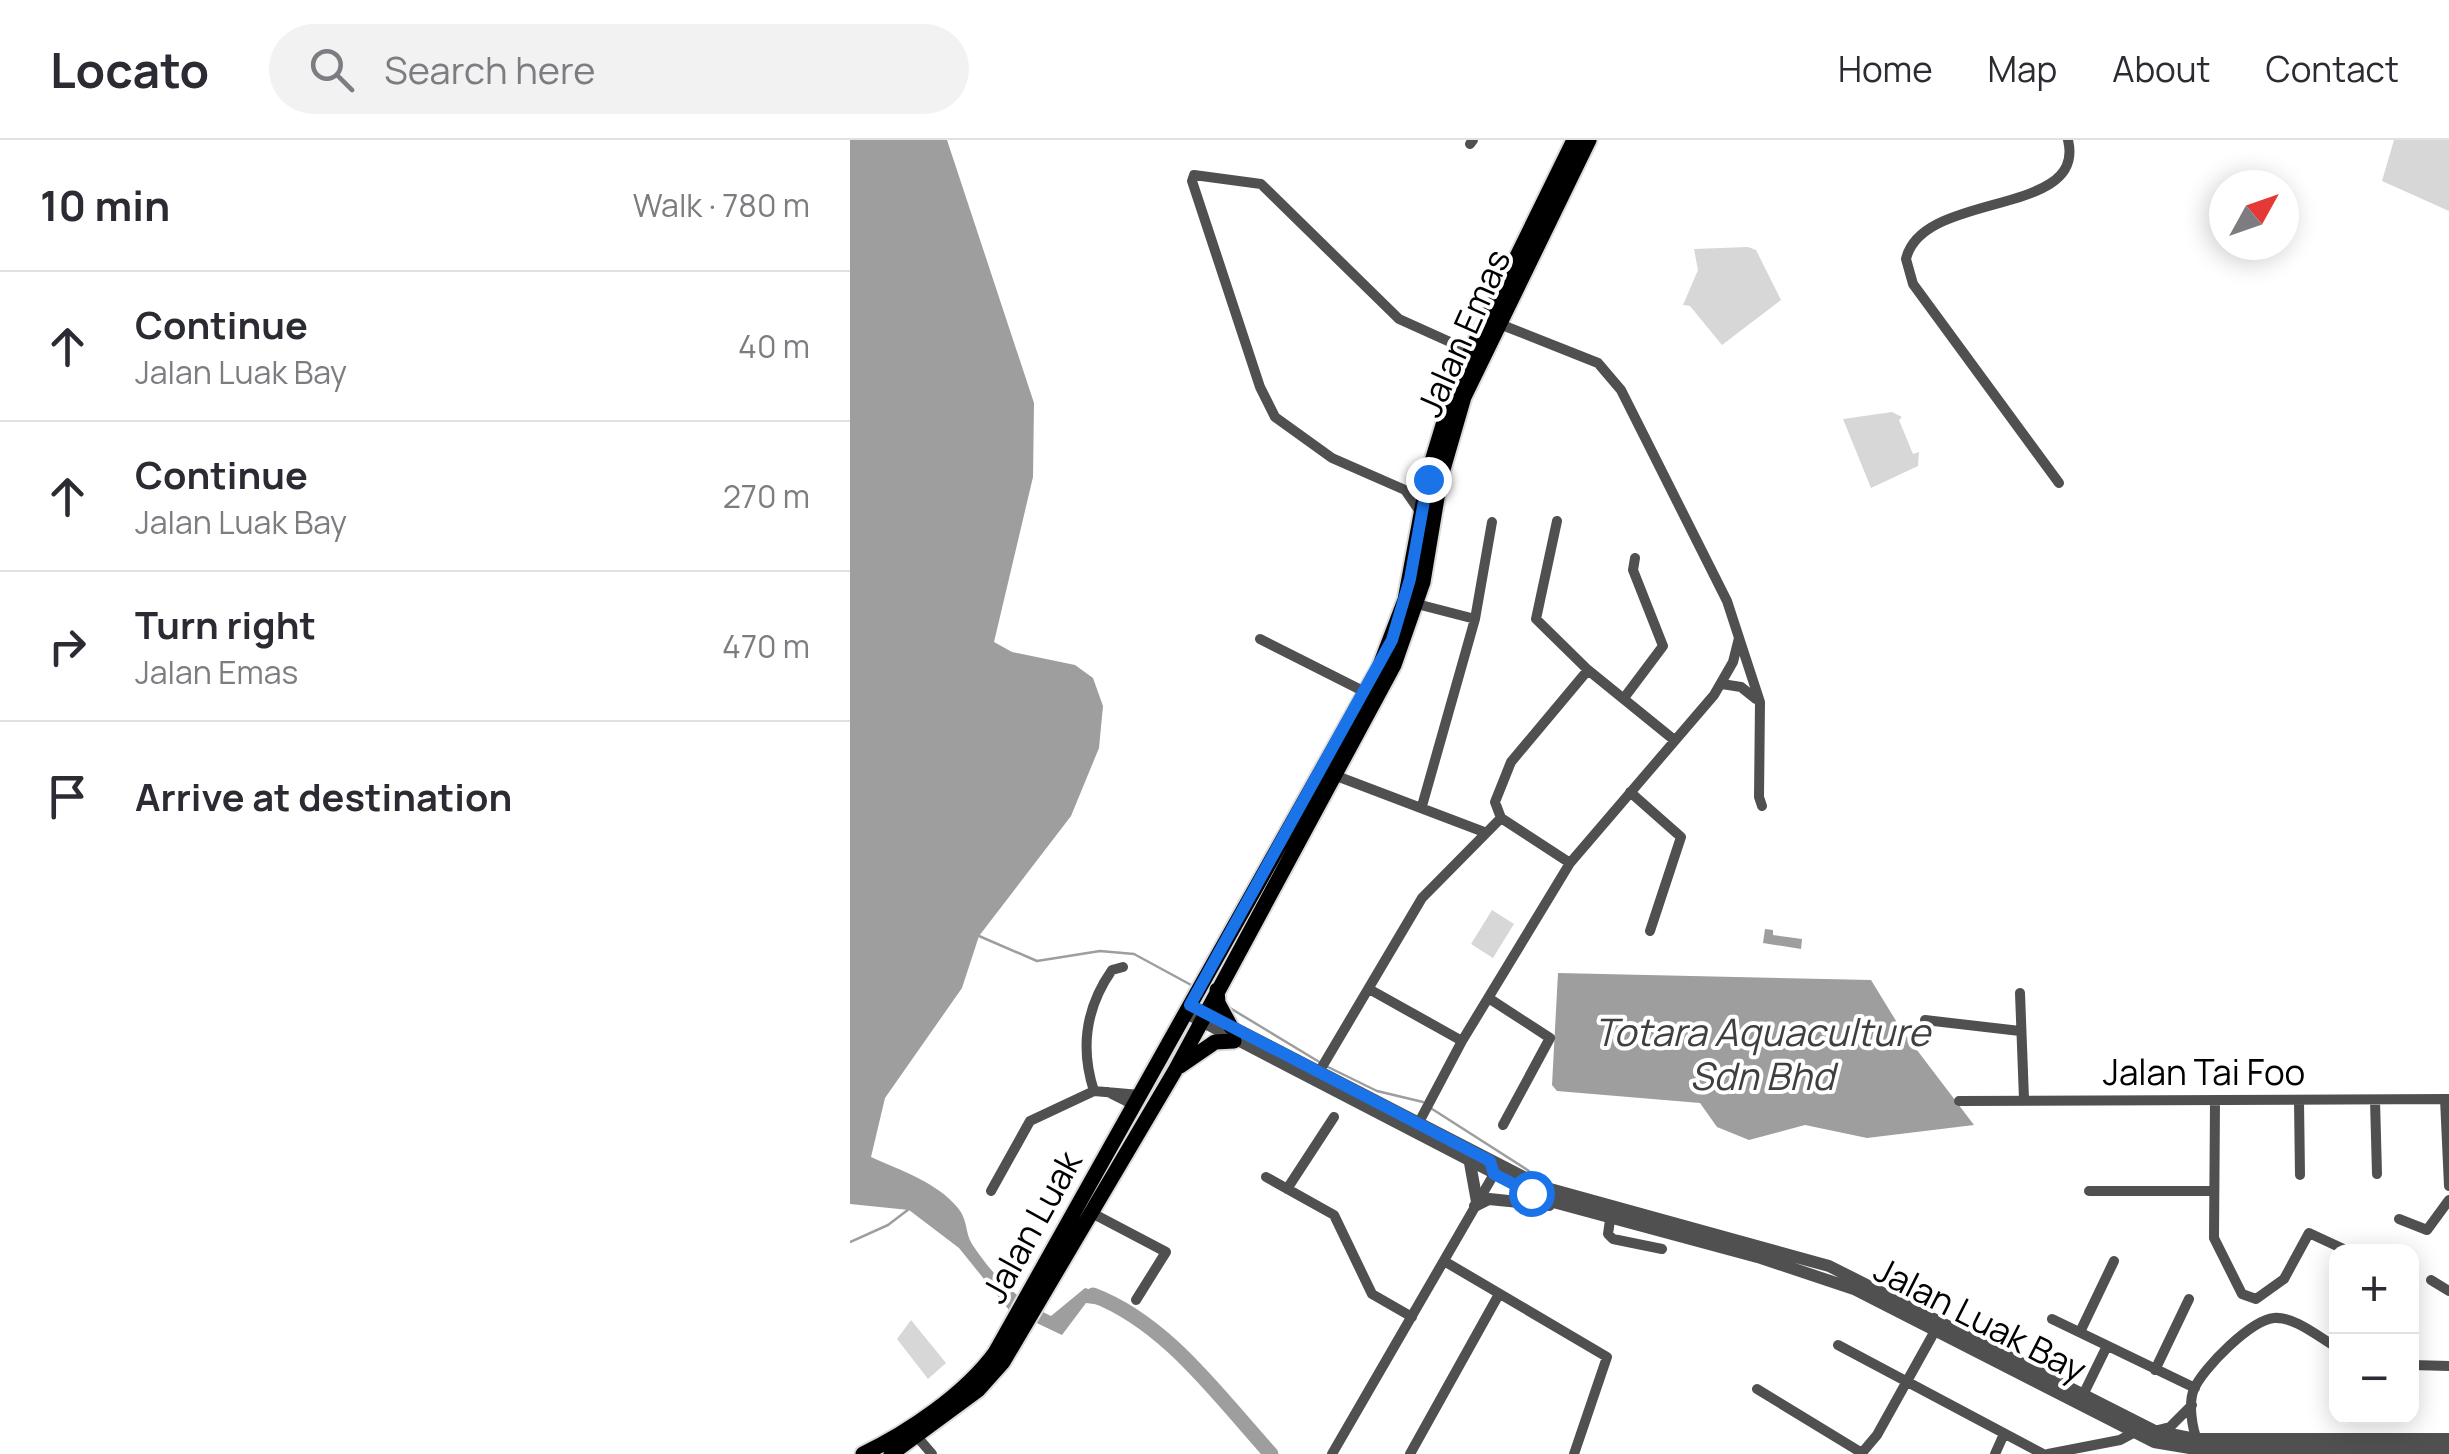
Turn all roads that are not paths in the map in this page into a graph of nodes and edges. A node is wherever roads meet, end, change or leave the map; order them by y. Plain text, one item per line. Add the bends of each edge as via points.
1 (1574, 140) edge
2 (1589, 140) edge
3 (2068, 140) edge
4 (1498, 323) junction
5 (1470, 351) junction
6 (1428, 479) junction
7 (2058, 483) dead end
8 (1405, 490) junction
9 (1422, 514) junction
10 (1557, 521) dead end
11 (1492, 522) dead end
12 (1635, 558) dead end
13 (1417, 604) junction
14 (1475, 619) junction
15 (1740, 638) junction
16 (1260, 639) dead end
17 (1588, 670) junction
18 (1722, 684) junction
19 (1366, 692) junction
20 (1624, 698) junction
21 (1760, 702) junction
22 (1673, 739) junction
23 (1334, 775) junction
24 (1630, 792) junction
25 (1422, 806) junction
26 (1762, 806) dead end
27 (1502, 818) junction
28 (1484, 832) junction
29 (1570, 863) junction
30 (1650, 931) dead end
31 (1122, 967) dead end
32 (1369, 990) junction
33 (2020, 993) dead end
34 (1490, 999) junction
35 (1205, 1002) junction
36 (1926, 1020) dead end
37 (2020, 1031) junction
38 (1232, 1034) junction
39 (1462, 1041) junction
40 (1176, 1069) junction
41 (1319, 1072) junction
42 (1094, 1092) junction
43 (2024, 1099) junction
44 (2447, 1099) edge
45 (1137, 1100) junction
46 (1959, 1100) dead end
47 (2375, 1100) junction
48 (2215, 1101) junction
49 (2299, 1101) junction
50 (1421, 1117) junction
51 (1334, 1118) dead end
52 (1503, 1126) dead end
53 (1470, 1163) junction
54 (1497, 1168) junction
55 (2300, 1174) dead end
56 (2377, 1174) dead end
57 (1266, 1178) dead end
58 (2449, 1186) edge
59 (1287, 1189) junction
60 (2089, 1190) dead end
61 (2213, 1190) junction
62 (990, 1191) dead end
63 (2449, 1200) edge
64 (1476, 1204) junction
65 (1566, 1208) junction
66 (1090, 1212) junction
67 (2399, 1219) dead end
68 (1610, 1220) junction
69 (2334, 1244) edge
70 (1662, 1249) dead end
71 (1444, 1261) junction
72 (2114, 1261) dead end
73 (2431, 1280) dead end
74 (1041, 1282) junction
75 (2449, 1291) edge
76 (1498, 1296) junction
77 (2264, 1297) junction
78 (2188, 1298) dead end
79 (1136, 1300) dead end
80 (1412, 1317) junction
81 (2272, 1318) junction
82 (2052, 1319) dead end
83 (1936, 1329) junction
84 (2080, 1332) junction
85 (2329, 1343) edge
86 (1838, 1345) dead end
87 (2106, 1346) junction
88 (2419, 1366) edge
89 (2449, 1366) edge
90 (2155, 1370) junction
91 (1906, 1380) junction
92 (2194, 1388) junction
93 (1757, 1389) dead end
94 (2083, 1394) junction
95 (2192, 1404) junction
96 (2155, 1431) junction
97 (914, 1432) junction
98 (2133, 1433) junction
99 (2004, 1434) junction
100 (2196, 1438) junction
101 (2222, 1439) junction
102 (2449, 1439) edge
103 (2449, 1450) edge
104 (2073, 1452) edge
105 (2208, 1452) edge
106 (2232, 1452) edge
107 (863, 1454) edge
108 (891, 1454) edge
109 (932, 1454) edge
110 (1332, 1454) edge
111 (1410, 1454) edge
112 (1574, 1454) edge
113 (1861, 1454) edge
114 (1994, 1454) edge
115 (2045, 1454) edge

1 - 5 main road, Jalan Emas
2 - 4 main road, Jalan Emas
3 - 7 street via 2067,158 2051,184 1938,222 1918,234 1906,259 1913,284
4 - 13 main road, Jalan Emas via 1448,446
4 - 15 street via 1598,363 1614,378 1711,566
5 - 6 main road, Jalan Emas
5 - 8 street via 1399,319 1261,184 1194,175 1275,417 1332,458
6 - 8 street
6 - 9 main road, Jalan Emas
8 - 9 street
9 - 19 main road, Jalan Emas via 1406,600
10 - 17 street via 1536,619
11 - 14 street
12 - 20 street via 1633,570 1663,646
13 - 14 street
13 - 23 main road, Jalan Emas via 1394,665
14 - 25 street
15 - 18 street
15 - 21 street
16 - 19 street
17 - 20 street
17 - 27 street via 1504,774 1494,802
18 - 21 street via 1741,687
18 - 22 street
19 - 35 main road, Jalan Emas
20 - 22 street
21 - 26 street
22 - 24 street
23 - 25 street
23 - 35 main road, Jalan Emas
24 - 29 street
24 - 30 street via 1680,837
25 - 28 street
27 - 28 street
27 - 29 street
28 - 32 street via 1422,898
29 - 34 street
31 - 42 street via 1112,970 1092,1006 1086,1055
32 - 39 street
32 - 41 street
33 - 37 street
34 - 39 street
34 - 52 street via 1550,1038
35 - 38 main road
35 - 38 street, Jalan Luak Bay
35 - 40 main road, Jalan Luak
35 - 45 main road, Jalan Luak
36 - 37 street
37 - 43 street
38 - 40 main road
38 - 41 street, Jalan Luak Bay
38 - 50 street, Jalan Luak Bay
39 - 50 street
40 - 66 main road, Jalan Luak
41 - 50 street, Jalan Luak Bay
42 - 45 street
42 - 62 street via 1030,1121
43 - 46 street, Jalan Tai Foo
43 - 48 street, Jalan Tai Foo
44 - 47 street, Jalan Tai Foo
44 - 58 street
45 - 74 main road, Jalan Luak
47 - 49 street, Jalan Tai Foo
47 - 56 street
48 - 49 street, Jalan Tai Foo
48 - 61 street
49 - 55 street
50 - 53 street, Jalan Luak Bay
50 - 54 street, Jalan Luak Bay
51 - 59 street
53 - 54 street, Jalan Luak Bay
53 - 64 street
54 - 64 street
54 - 65 street, Jalan Luak Bay
54 - 94 street, Jalan Luak Bay via 1585,1202 1829,1266
57 - 59 street
59 - 80 street via 1334,1214 1372,1294
60 - 61 street
61 - 77 street via 2217,1250 2242,1294
63 - 67 street via 2427,1230
64 - 65 street via 1489,1199
64 - 71 street
65 - 68 street, Jalan Luak Bay
66 - 74 main road, Jalan Luak
66 - 79 street via 1166,1252
68 - 70 street via 1613,1239
68 - 83 street, Jalan Luak Bay via 1819,1276
69 - 77 street via 2309,1232 2284,1279
71 - 76 street
71 - 80 street
72 - 84 street
73 - 75 street
74 - 97 main road, Jalan Luak via 1012,1335
76 - 111 street
76 - 112 street via 1607,1357
77 - 81 street
78 - 90 street
80 - 110 street
81 - 85 street
81 - 92 street via 2233,1342
82 - 84 street
83 - 91 street
83 - 98 street, Jalan Luak Bay
84 - 87 street
86 - 91 street
87 - 90 street
87 - 94 street
88 - 89 street
90 - 92 street
91 - 99 street
91 - 113 street
92 - 95 street
93 - 113 street
94 - 96 street, Jalan Luak Bay
95 - 96 street via 2170,1427
95 - 100 street
96 - 100 street, Jalan Luak Bay
97 - 107 main road, Jalan Luak
97 - 108 main road, Jalan Luak
97 - 109 street
98 - 104 street
98 - 105 street, Jalan Luak Bay
99 - 114 street
99 - 115 street
100 - 101 street, Jalan Luak Bay
100 - 105 street
101 - 102 street, Jalan Luak Bay
101 - 105 street
103 - 106 street, Jalan Luak Bay
104 - 115 street
105 - 106 street, Jalan Luak Bay

